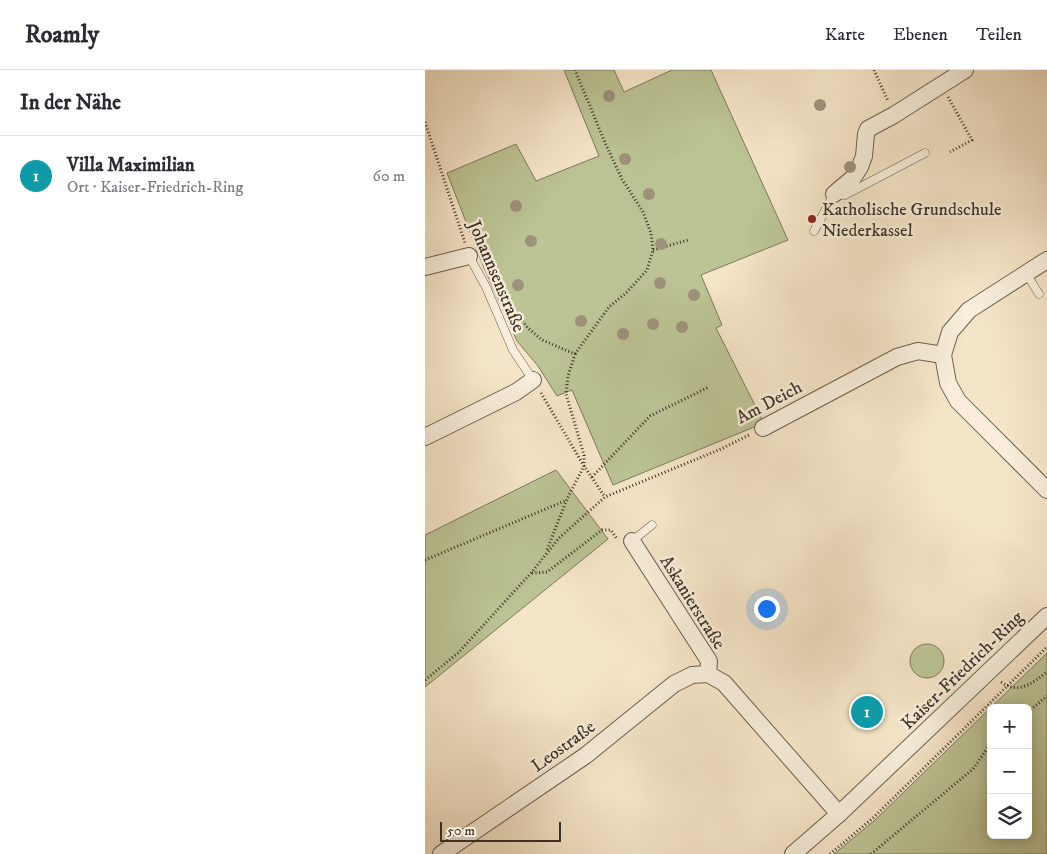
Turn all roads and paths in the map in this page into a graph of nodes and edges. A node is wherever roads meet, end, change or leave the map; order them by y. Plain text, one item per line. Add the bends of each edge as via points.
1 (575, 70) edge
2 (874, 70) edge
3 (965, 70) edge
4 (941, 86) junction
5 (895, 115) junction
6 (425, 122) edge
7 (950, 152) dead end
8 (925, 154) dead end
9 (834, 194) junction
10 (814, 231) dead end
11 (688, 240) dead end
12 (653, 250) junction
13 (469, 256) junction
14 (1047, 260) edge
15 (425, 267) edge
16 (1026, 273) junction
17 (486, 287) junction
18 (1039, 294) dead end
19 (575, 354) junction
20 (943, 355) junction
21 (533, 380) junction
22 (709, 387) dead end
23 (763, 428) joint
24 (425, 437) edge
25 (584, 466) junction
26 (592, 477) junction
27 (1047, 490) edge
28 (605, 497) junction
29 (567, 500) junction
30 (652, 525) dead end
31 (631, 541) junction
32 (546, 554) junction
33 (425, 560) edge
34 (531, 573) junction
35 (1047, 616) edge
36 (1047, 647) edge
37 (1047, 672) edge
38 (988, 673) junction
39 (708, 674) junction
40 (425, 680) edge
41 (1007, 687) junction
42 (1047, 696) edge
43 (1032, 709) edge
44 (987, 749) edge
45 (839, 814) junction
46 (441, 854) edge
47 (793, 854) edge
48 (829, 854) edge
49 (871, 854) edge

1 - 12 path via 622,179 643,212
2 - 5 path
3 - 4 street
4 - 5 street
4 - 7 path via 972,140
5 - 9 street via 868,129 860,167 853,178
6 - 13 path, Johannsenstraße
8 - 9 lane via 845,196
9 - 10 lane
11 - 12 path
12 - 19 path via 647,270 609,307
13 - 15 street
13 - 17 lane, Johannsenstraße
14 - 16 street
16 - 18 lane
16 - 20 street via 969,310 950,332
17 - 19 path via 503,296 528,328 542,340
17 - 21 lane, Johannsenstraße via 513,350
19 - 25 path via 566,394
20 - 23 street, Am Deich via 919,351 897,357
20 - 27 street via 948,384 959,401
21 - 24 street via 516,392
21 - 25 path
22 - 26 path via 650,416
23 - 28 path, Am Deich
25 - 26 path
25 - 29 path
26 - 28 path
28 - 32 path, Am Deich
29 - 32 path
29 - 33 path
30 - 31 lane
31 - 34 path via 620,542 611,530 602,530 547,572
31 - 39 street, Askanierstraße via 709,661
32 - 34 path
34 - 40 path via 458,653
35 - 38 street, Kaiser-Friedrich-Ring
36 - 41 path
37 - 41 path via 1024,688
38 - 41 path
38 - 45 street, Kaiser-Friedrich-Ring
39 - 45 street, Askanierstraße via 724,683
39 - 46 street, Leostraße via 692,675 674,684 585,756
41 - 48 path via 873,818
42 - 43 path
44 - 49 path via 973,769
45 - 47 street, Kaiser-Friedrich-Ring

